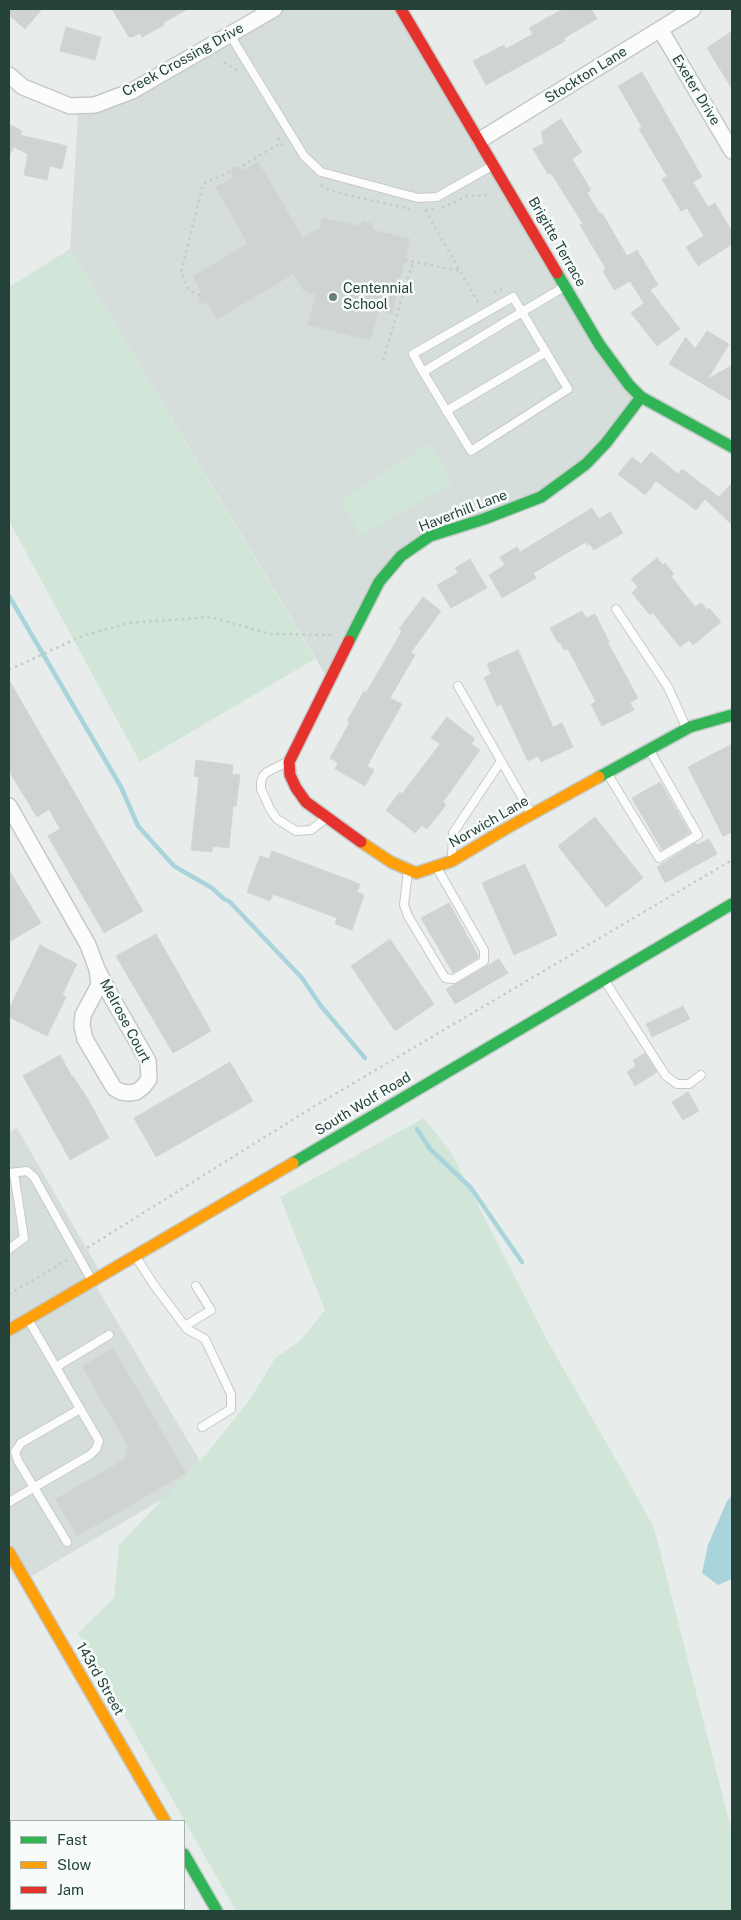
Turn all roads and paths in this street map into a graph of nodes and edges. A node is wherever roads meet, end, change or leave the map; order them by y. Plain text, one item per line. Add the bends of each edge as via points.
1 (274, 9) edge
2 (401, 9) edge
3 (693, 9) edge
4 (660, 29) junction
5 (230, 34) junction
6 (224, 62) dead end
7 (9, 75) edge
8 (243, 78) dead end
9 (277, 135) dead end
10 (480, 140) junction
11 (281, 143) junction
12 (286, 150) dead end
13 (732, 151) edge
14 (494, 164) junction
15 (237, 169) dead end
16 (232, 171) dead end
17 (314, 180) dead end
18 (489, 195) dead end
19 (425, 210) junction
20 (405, 260) dead end
21 (413, 262) junction
22 (460, 272) junction
23 (565, 286) junction
24 (200, 295) dead end
25 (522, 312) junction
26 (484, 313) junction
27 (546, 352) junction
28 (383, 360) dead end
29 (423, 372) junction
30 (641, 398) junction
31 (446, 411) junction
32 (732, 447) edge
33 (616, 609) dead end
34 (331, 635) dead end
35 (9, 670) edge
36 (458, 686) dead end
37 (732, 715) edge
38 (686, 728) junction
39 (649, 749) junction
40 (501, 761) junction
41 (288, 762) junction
42 (607, 773) junction
43 (9, 806) edge
44 (532, 814) junction
45 (326, 818) junction
46 (732, 860) edge
47 (452, 861) junction
48 (436, 866) junction
49 (408, 869) junction
50 (732, 904) edge
51 (97, 969) junction
52 (604, 979) junction
53 (701, 1075) dead end
54 (11, 1173) edge
55 (9, 1249) edge
56 (77, 1254) junction
57 (135, 1255) junction
58 (92, 1281) junction
59 (196, 1286) dead end
60 (9, 1294) edge
61 (28, 1318) junction
62 (184, 1326) junction
63 (9, 1330) edge
64 (109, 1335) dead end
65 (56, 1367) junction
66 (80, 1409) junction
67 (202, 1427) dead end
68 (34, 1488) junction
69 (9, 1502) edge
70 (66, 1542) dead end
71 (9, 1552) edge
72 (164, 1820) edge
73 (185, 1856) edge
74 (217, 1911) edge

1 - 5 street, Creek Crossing Drive
2 - 10 street, Brigitte Terrace
3 - 4 street, Stockton Lane
4 - 10 street, Stockton Lane
4 - 13 street, Exeter Drive
5 - 7 street, Creek Crossing Drive via 132,91 95,105 70,106 23,87
5 - 14 lane via 304,156 321,172 418,198 437,196
6 - 8 path
9 - 11 path
10 - 14 street, Brigitte Terrace
11 - 12 path
11 - 15 path
14 - 23 street, Brigitte Terrace
16 - 24 path via 203,184 181,273 190,291
17 - 19 path via 329,190
18 - 19 path via 467,196 449,206
19 - 22 path
20 - 21 path
21 - 22 path
21 - 28 path
22 - 26 path
23 - 25 lane
23 - 30 street, Brigitte Terrace via 599,344
25 - 26 lane via 514,296
25 - 27 lane
25 - 29 lane
26 - 29 lane via 413,354
27 - 31 lane
27 - 31 lane via 568,389 471,451
29 - 31 lane
30 - 32 street, Brigitte Terrace
30 - 41 street, Haverhill Lane via 592,457 541,497 430,536 401,556 379,582
33 - 38 lane via 668,687
34 - 35 path via 270,634 211,617 130,623 64,643
36 - 40 lane
37 - 38 street, Norwich Lane
38 - 39 street, Norwich Lane
39 - 42 street, Norwich Lane
39 - 42 lane via 698,835 659,858
40 - 44 lane
40 - 47 lane via 453,833
41 - 45 street, Norwich Lane via 296,788 306,802
41 - 45 lane via 263,776 261,789 270,809 296,831 311,830
42 - 44 street, Norwich Lane
43 - 51 street, Melrose Court via 88,944
44 - 47 street, Norwich Lane
45 - 49 street, Norwich Lane via 391,862
46 - 56 path via 313,1107
47 - 48 street, Norwich Lane
48 - 49 street, Norwich Lane via 416,873
48 - 49 lane via 484,950 484,961 454,979 444,978 408,916 404,905
50 - 52 street, South Wolf Road
51 - 51 street, Melrose Court via 99,985 83,1015 85,1039 114,1088 121,1092 136,1092 150,1079 148,1061
52 - 53 lane via 666,1076 677,1084 689,1084
52 - 57 street, South Wolf Road
54 - 55 lane via 24,1238
54 - 56 lane via 27,1170 34,1176
56 - 58 lane
56 - 60 path
57 - 58 street, South Wolf Road
57 - 62 lane
58 - 61 street, South Wolf Road
59 - 62 lane via 211,1310
61 - 63 street, South Wolf Road
61 - 65 lane
62 - 67 lane via 205,1339 231,1394 231,1409
64 - 65 lane
65 - 66 lane
66 - 68 lane via 99,1440 96,1449
66 - 68 lane via 22,1443 15,1452
68 - 69 lane
68 - 70 lane
71 - 72 street, 143rd Street
73 - 74 street

